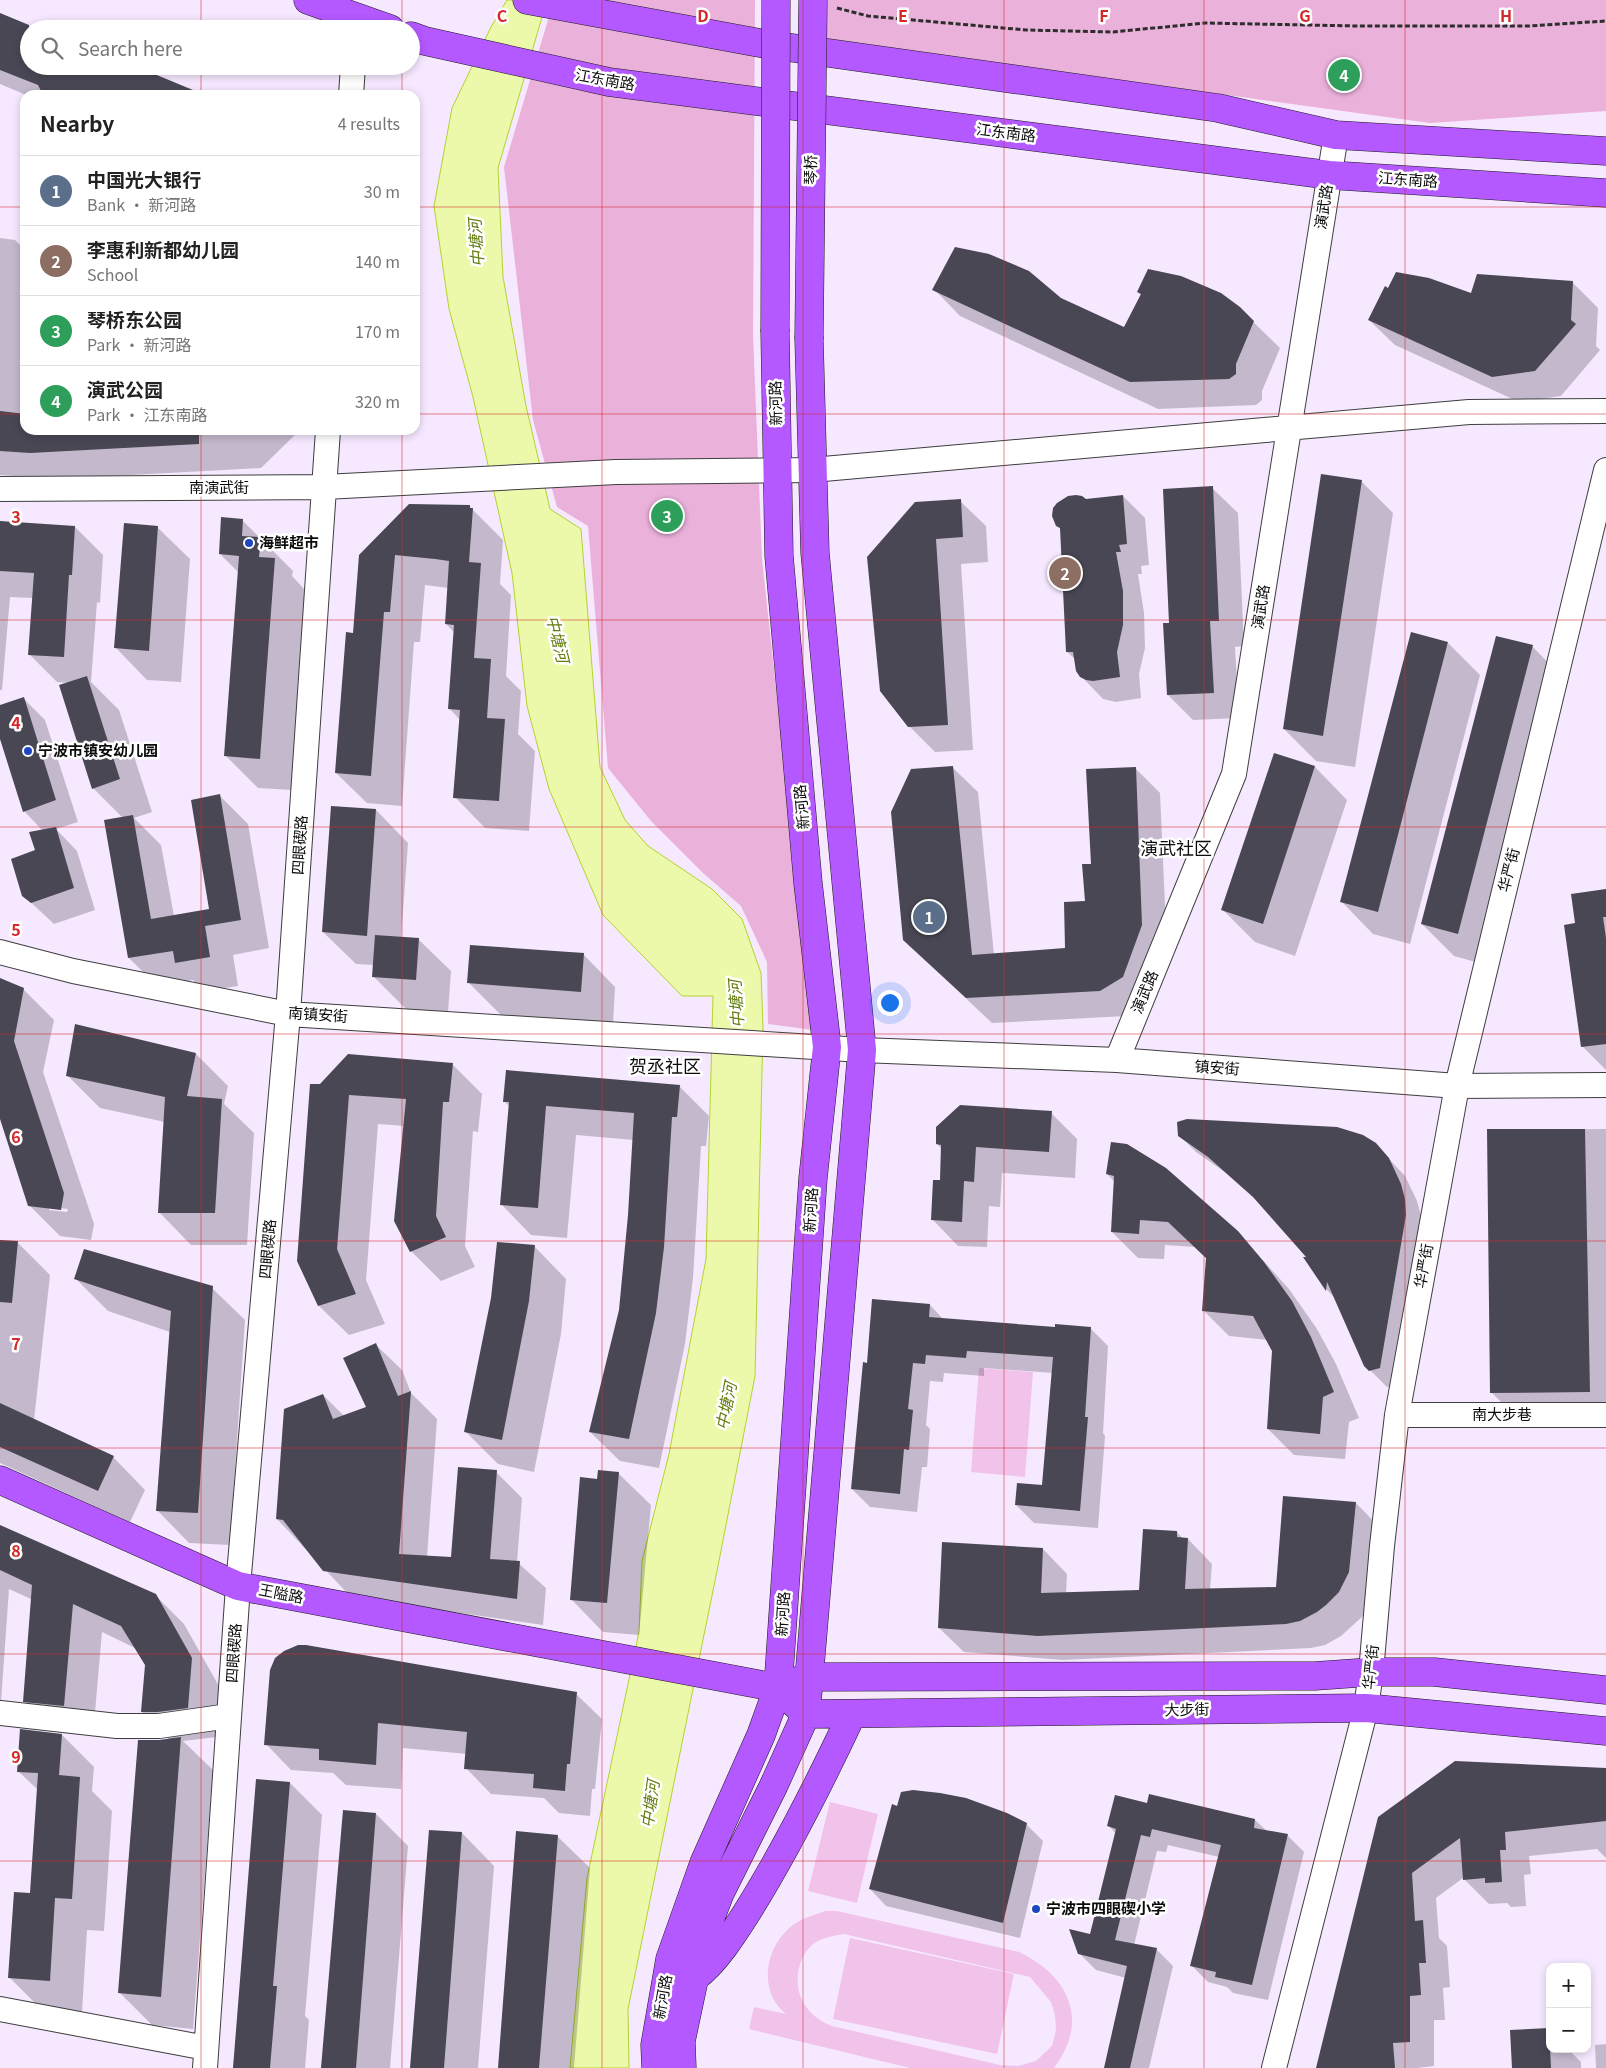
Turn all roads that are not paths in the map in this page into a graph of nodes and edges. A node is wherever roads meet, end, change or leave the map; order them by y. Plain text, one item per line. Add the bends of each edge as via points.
1 (308, 0) edge
2 (527, 0) edge
3 (776, 0) edge
4 (822, 3) edge
5 (356, 15) edge
6 (368, 20) edge
7 (420, 38) edge
8 (352, 75) edge
9 (351, 90) edge
10 (1336, 135) junction
11 (1606, 150) edge
12 (1329, 175) junction
13 (1606, 193) edge
14 (809, 339) joint
15 (1606, 411) edge
16 (1290, 426) junction
17 (328, 435) edge
18 (778, 470) junction
19 (812, 470) junction
20 (1606, 470) edge
21 (324, 487) junction
22 (0, 489) edge
23 (0, 952) edge
24 (288, 1014) junction
25 (827, 1047) junction
26 (862, 1050) junction
27 (1117, 1060) junction
28 (1606, 1085) edge
29 (1457, 1086) junction
30 (1397, 1415) junction
31 (1606, 1415) edge
32 (0, 1480) edge
33 (238, 1586) junction
34 (1371, 1672) junction
35 (809, 1677) junction
36 (778, 1688) junction
37 (1606, 1690) edge
38 (1366, 1708) junction
39 (0, 1712) edge
40 (806, 1714) junction
41 (852, 1714) junction
42 (229, 1716) junction
43 (1606, 1731) edge
44 (694, 1978) junction
45 (0, 2009) edge
46 (206, 2058) edge
47 (656, 2068) edge
48 (682, 2068) edge
49 (1274, 2068) edge

1 - 5 main road
2 - 10 main road via 774,45 1218,108
3 - 18 main road, 新河路, bridge
4 - 14 main road, 琴桥, bridge
5 - 6 main road
7 - 12 main road, 江东南路 via 609,82
8 - 9 street
10 - 11 main road
10 - 12 street, 演武路
12 - 13 main road, 江东南路
12 - 16 street, 演武路
14 - 19 main road, 新河路
15 - 16 street, 南演武街 via 1469,412
16 - 19 street, 南演武街
16 - 27 street, 演武路 via 1234,774
17 - 21 street, 四眼碶路
18 - 19 street, 南演武街
18 - 21 street, 南演武街 via 616,472
18 - 25 main road, 新河路 via 779,556 808,883
19 - 26 main road, 新河路 via 815,553
20 - 29 street, 华严街
21 - 22 street, 南演武街
21 - 24 street, 四眼碶路
23 - 24 street, 南镇安街 via 73,971
24 - 25 street, 南镇安街
24 - 33 street, 四眼碶路
25 - 26 street, 镇安街
25 - 36 main road, 新河路 via 813,1178
26 - 27 street, 镇安街
26 - 35 main road, 新河路
27 - 29 street, 镇安街
28 - 29 street, 镇安街
29 - 30 street, 华严街
30 - 31 street, 南大步巷
30 - 34 street, 华严街
32 - 33 main road, 王隘路
33 - 36 main road, 王隘路
33 - 42 street, 四眼碶路
34 - 35 main road via 1305,1676
34 - 37 main road via 1434,1672
34 - 38 street, 华严街
35 - 36 main road
35 - 40 main road, 新河路
36 - 40 main road
36 - 47 main road, 新河路 via 762,1735 704,1863 670,1958 655,2045
38 - 41 main road, 大步街
38 - 43 main road, 大步街
38 - 49 street, 华严街
39 - 42 street via 117,1726 159,1726
40 - 41 main road, 大步街
40 - 44 main road, 新河路 via 720,1893 703,1937
41 - 44 main road via 774,1868 736,1930 703,1972
42 - 46 street, 四眼碶路
44 - 48 main road, 新河路 via 681,2042
45 - 46 street

